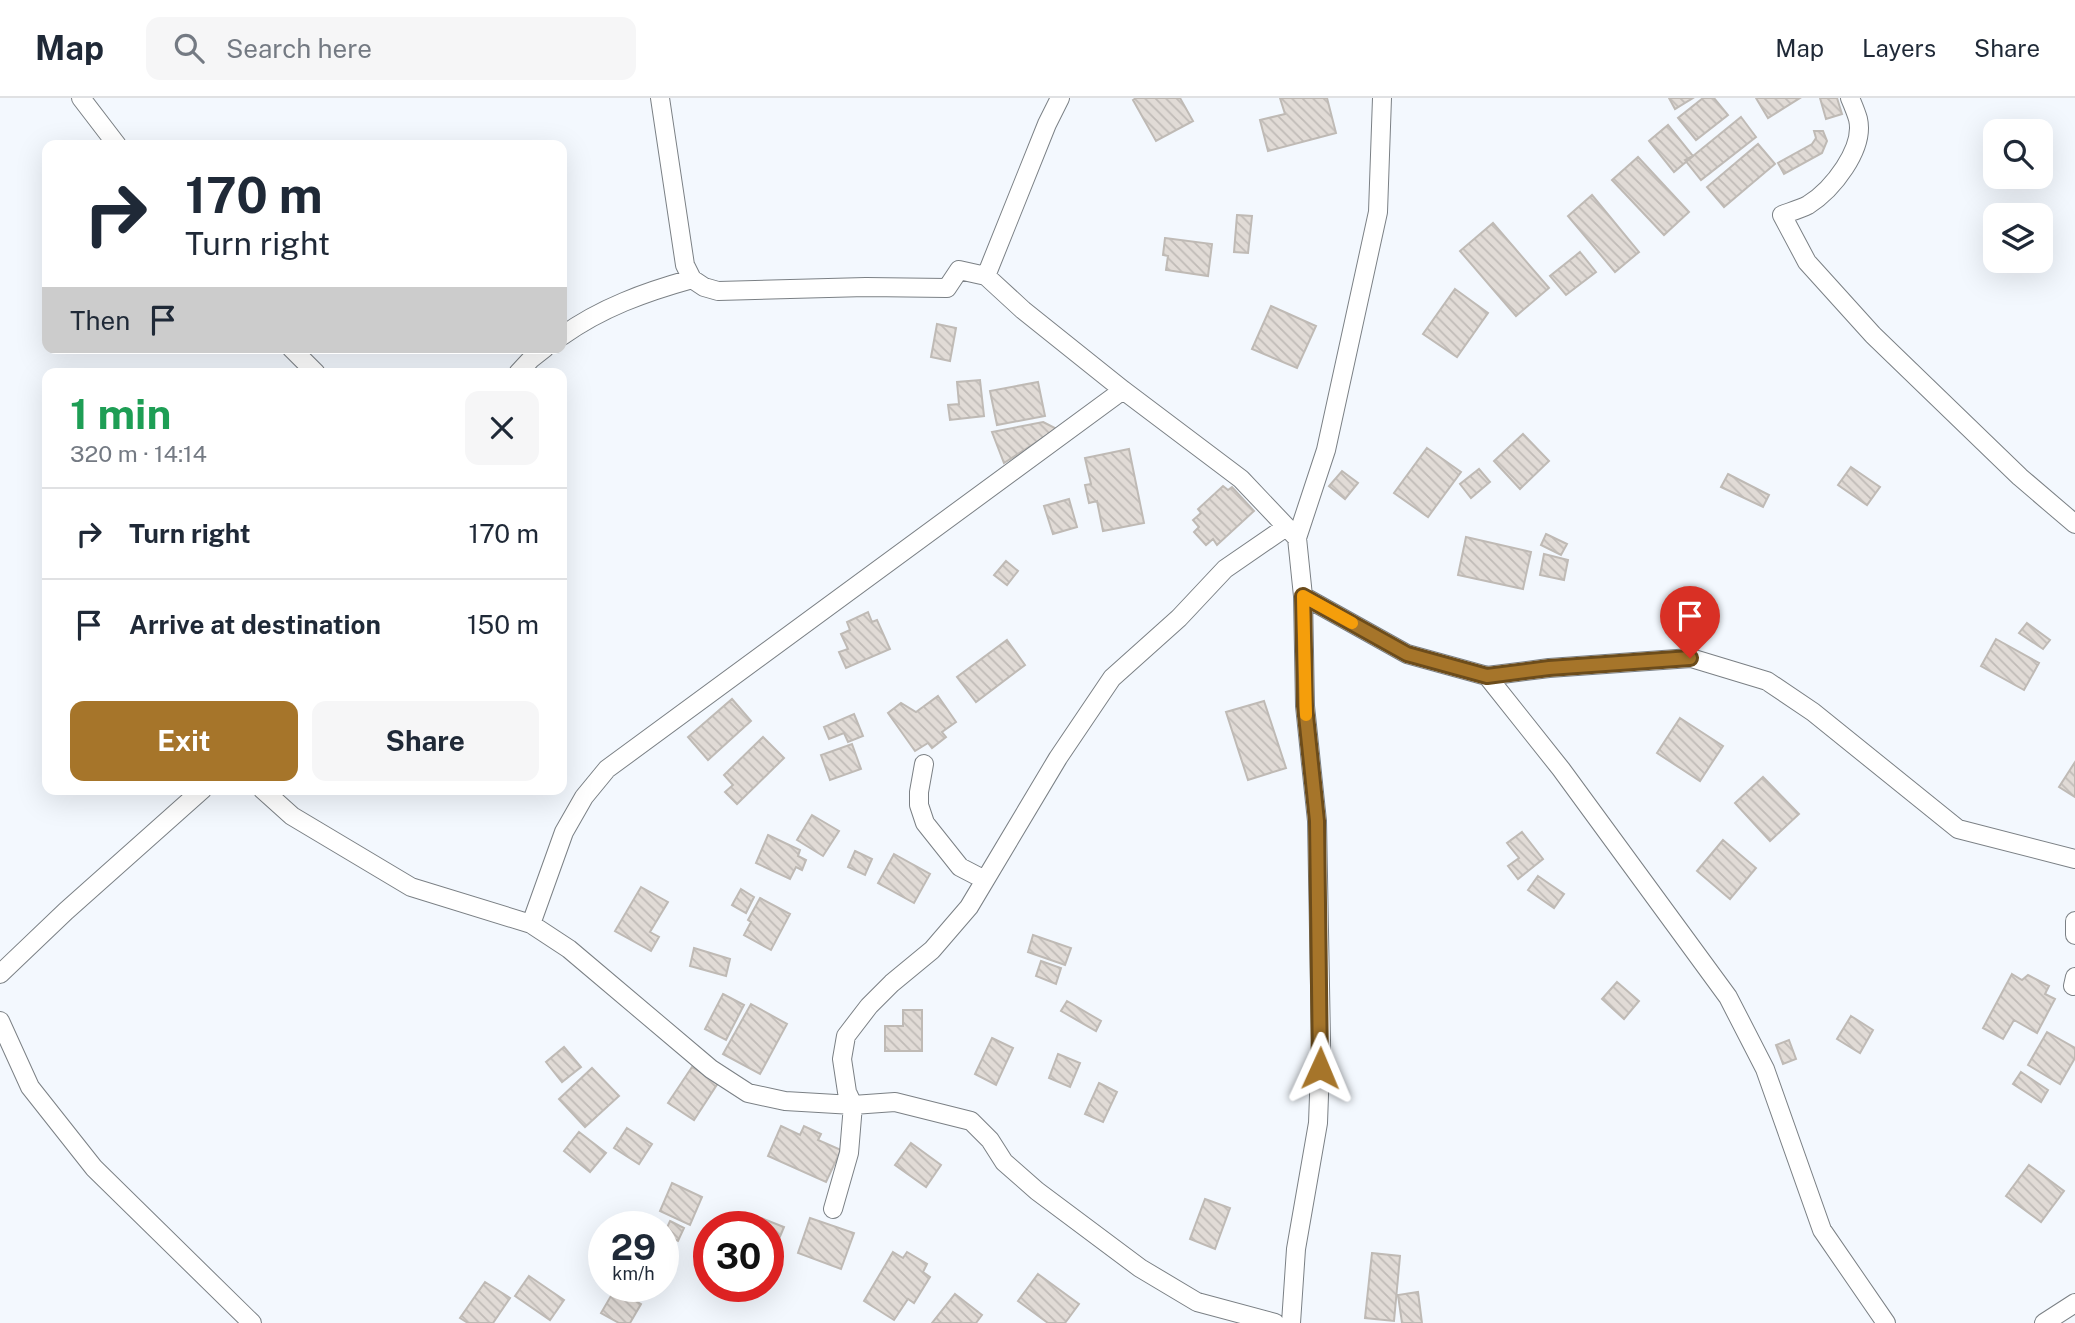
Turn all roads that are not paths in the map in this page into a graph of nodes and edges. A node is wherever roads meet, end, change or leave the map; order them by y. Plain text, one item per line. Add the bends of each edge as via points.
1 (81, 98) edge
2 (660, 98) edge
3 (1060, 98) edge
4 (1382, 98) edge
5 (1850, 98) edge
6 (113, 140) edge
7 (986, 276) junction
8 (692, 279) junction
9 (567, 332) edge
10 (298, 354) edge
11 (537, 354) edge
12 (311, 368) edge
13 (523, 368) edge
14 (1123, 390) junction
15 (2075, 524) edge
16 (1291, 532) junction
17 (1303, 596) junction
18 (1487, 676) junction
19 (924, 764) dead end
20 (196, 795) edge
21 (269, 795) edge
22 (2075, 859) edge
23 (985, 880) junction
24 (2075, 921) edge
25 (531, 924) junction
26 (2075, 935) edge
27 (0, 974) edge
28 (0, 1021) edge
29 (853, 1105) junction
30 (833, 1209) dead end
31 (2075, 1303) edge
32 (252, 1323) edge
33 (1275, 1323) edge
34 (1291, 1323) edge
35 (1886, 1323) edge
36 (2045, 1323) edge

1 - 6 street
2 - 8 street via 685,265
3 - 7 street
4 - 16 street via 1378,212 1326,450
5 - 15 street via 1859,121 1856,145 1844,169 1828,190 1806,206 1782,215 1807,262 1872,335
7 - 8 street via 959,270 947,288 754,291 718,291
7 - 14 street
8 - 9 street via 648,291
10 - 12 street
11 - 13 street
14 - 16 street via 1241,479
14 - 25 street via 607,769 564,832
16 - 17 street
16 - 23 street via 1225,569 1112,678
17 - 18 street via 1407,654
17 - 34 street via 1305,706 1317,821 1321,1040 1318,1123 1296,1249
18 - 22 street via 1690,658 1767,681 1813,712 1958,829
18 - 35 street via 1728,997 1766,1069 1822,1230
19 - 23 street via 919,805 925,823 960,867
20 - 27 street
21 - 25 street via 292,816 411,887
23 - 29 street via 969,907 932,950 892,983 846,1036 842,1059
24 - 26 street
25 - 29 street via 569,949 711,1069 748,1093 785,1101
28 - 32 street via 30,1087 94,1168
29 - 30 street via 849,1153
29 - 33 street via 895,1102 971,1121 1029,1184 1140,1268 1197,1302
31 - 36 street

